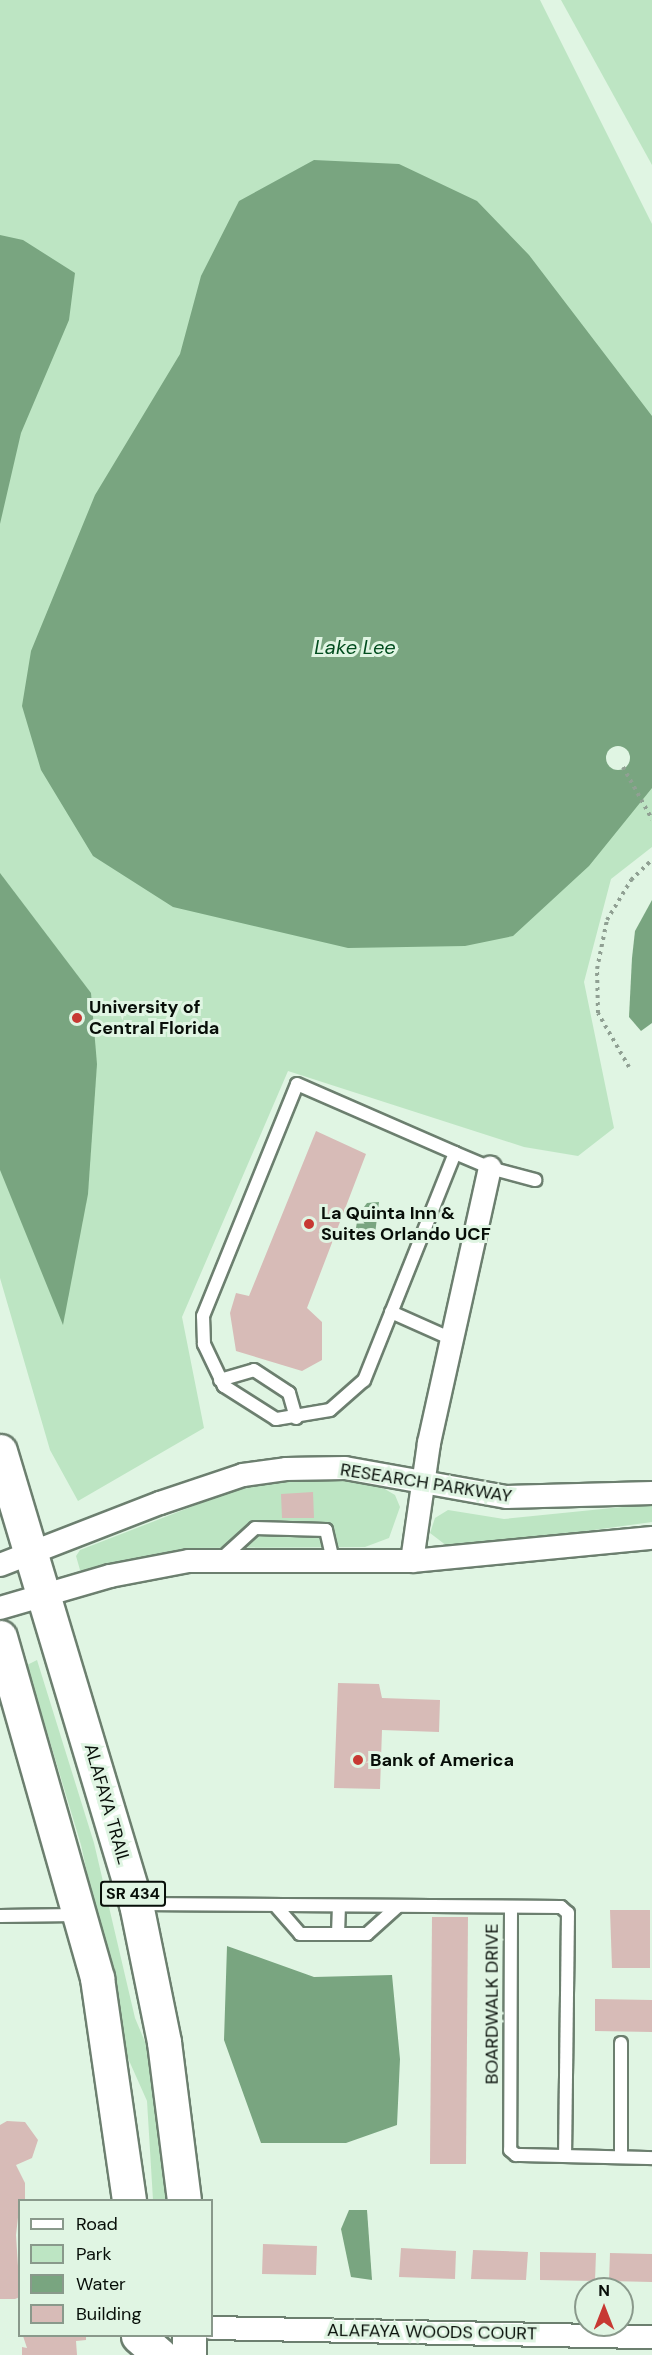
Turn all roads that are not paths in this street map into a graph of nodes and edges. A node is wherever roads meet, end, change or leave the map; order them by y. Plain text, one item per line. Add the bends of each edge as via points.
1 (455, 1153) junction
2 (490, 1168) junction
3 (535, 1179) dead end
4 (392, 1312) junction
5 (452, 1339) junction
6 (220, 1380) junction
7 (296, 1418) junction
8 (0, 1451) edge
9 (423, 1481) junction
10 (652, 1493) edge
11 (652, 1538) edge
12 (32, 1554) junction
13 (220, 1560) junction
14 (333, 1560) junction
15 (412, 1561) junction
16 (0, 1565) edge
17 (45, 1595) junction
18 (0, 1608) edge
19 (0, 1637) edge
20 (136, 1904) junction
21 (275, 1905) junction
22 (339, 1906) junction
23 (397, 1907) junction
24 (511, 1909) junction
25 (82, 1915) junction
26 (0, 1916) edge
27 (338, 1934) junction
28 (621, 2043) dead end
29 (565, 2157) junction
30 (621, 2157) junction
31 (652, 2158) edge
32 (129, 2199) edge
33 (184, 2199) edge
34 (213, 2328) edge
35 (137, 2337) edge
36 (138, 2337) edge
37 (189, 2337) edge
38 (652, 2337) edge
39 (135, 2355) edge
40 (160, 2355) edge
41 (189, 2355) edge

1 - 2 lane
1 - 4 lane
1 - 6 lane via 297,1083 203,1316 204,1344
2 - 3 lane
2 - 5 street
4 - 5 lane
4 - 7 lane via 364,1380 330,1410
5 - 9 street
6 - 7 lane via 276,1419
6 - 7 lane via 254,1370 289,1393
8 - 12 main road, ALAFAYA TRAIL / SR 434
9 - 10 street, RESEARCH PARKWAY via 506,1497
9 - 12 street, RESEARCH PARKWAY via 345,1468 243,1475
9 - 15 street
11 - 15 street
12 - 16 street, RESEARCH PARKWAY
12 - 17 main road, ALAFAYA TRAIL / SR 434
13 - 14 street
13 - 14 lane via 255,1528 326,1530
13 - 17 street via 147,1567
14 - 15 street
17 - 18 street
17 - 20 main road, ALAFAYA TRAIL / SR 434
19 - 25 main road, SR 434
20 - 21 lane, BOARDWALK DRIVE
20 - 33 main road, ALAFAYA TRAIL / SR 434 via 164,2042
21 - 22 lane, BOARDWALK DRIVE
21 - 27 lane via 300,1934
22 - 23 lane, BOARDWALK DRIVE
22 - 27 lane
23 - 24 lane, BOARDWALK DRIVE
23 - 27 lane via 367,1934
24 - 29 lane, BOARDWALK DRIVE via 510,2150 516,2155
24 - 29 lane via 561,1907 568,1913
25 - 26 lane
25 - 32 main road, SR 434 via 111,2045
28 - 30 lane
29 - 30 lane, BOARDWALK DRIVE
30 - 31 lane, BOARDWALK DRIVE
34 - 38 street, ALAFAYA WOODS COURT
35 - 39 main road
36 - 40 main road
37 - 41 main road

